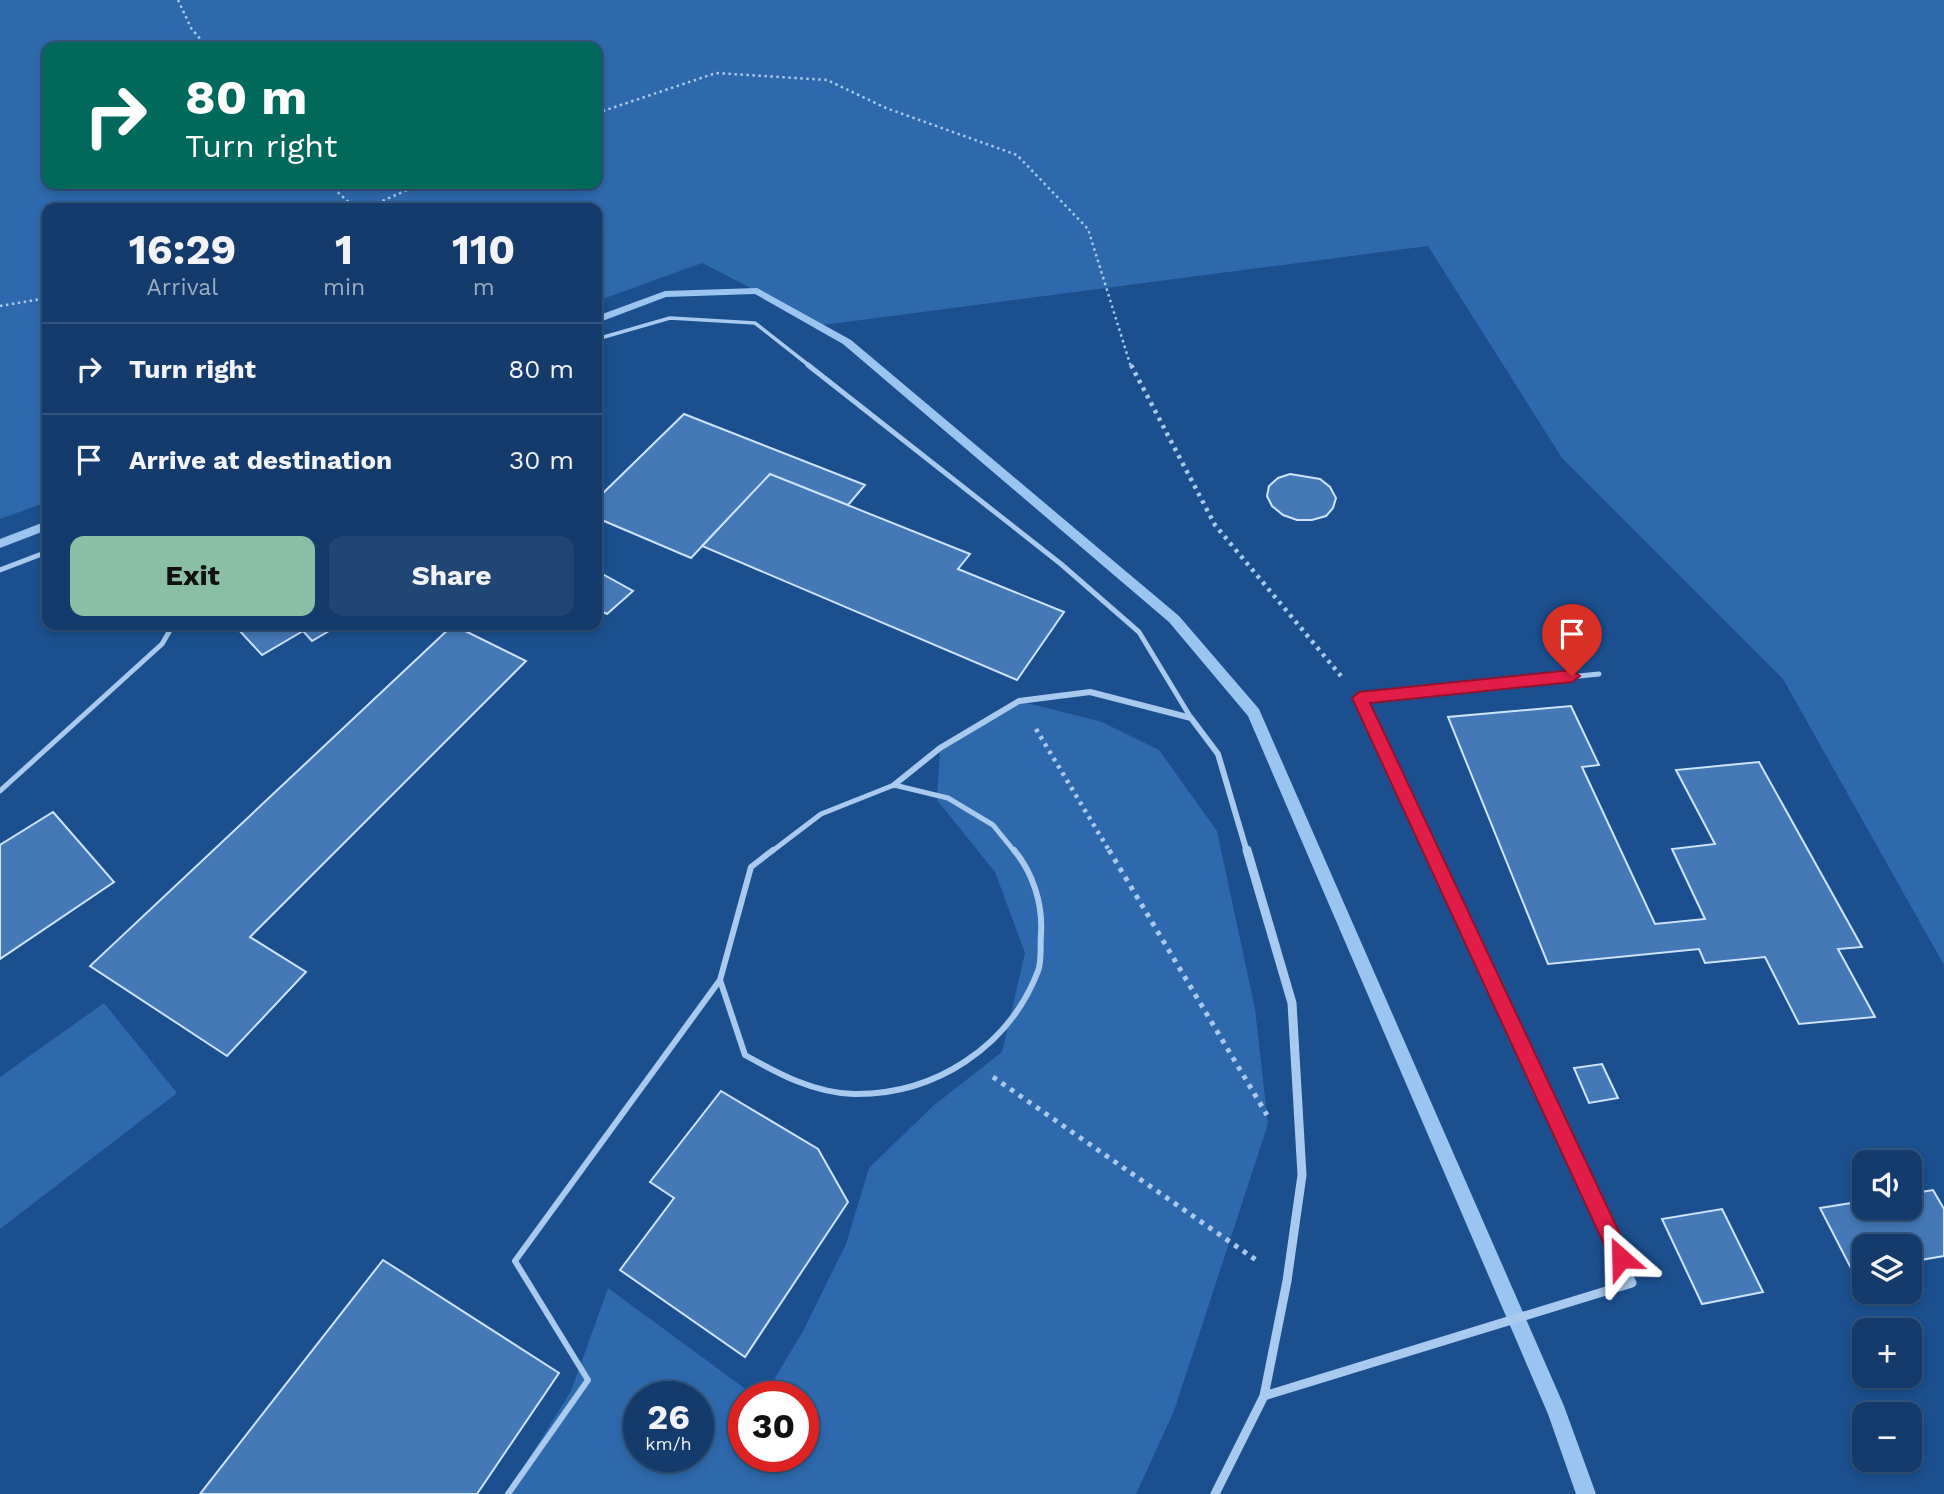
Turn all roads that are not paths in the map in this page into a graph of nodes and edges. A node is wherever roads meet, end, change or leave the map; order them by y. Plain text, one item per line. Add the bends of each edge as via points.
1 (602, 338) edge
2 (42, 554) edge
3 (0, 570) edge
4 (170, 630) edge
5 (1599, 674) dead end
6 (1359, 698) joint
7 (1191, 718) junction
8 (894, 785) junction
9 (0, 791) edge
10 (720, 980) junction
11 (1264, 1396) junction
12 (508, 1494) edge
13 (1215, 1494) edge

1 - 7 lane via 670,318 755,323 1061,564 1139,632
2 - 3 lane
4 - 9 lane via 162,644
5 - 6 lane
6 - 11 street via 1632,1283
7 - 8 street via 1090,692 1019,701 940,748
7 - 11 street via 1218,754 1292,1003 1302,1175
8 - 10 lane via 821,814 751,867
8 - 10 lane via 947,798 993,825 1027,866 1042,915 1039,969 1013,1020 970,1061 915,1086 854,1094 795,1083 745,1055
10 - 12 lane via 515,1261 588,1380
11 - 13 street

